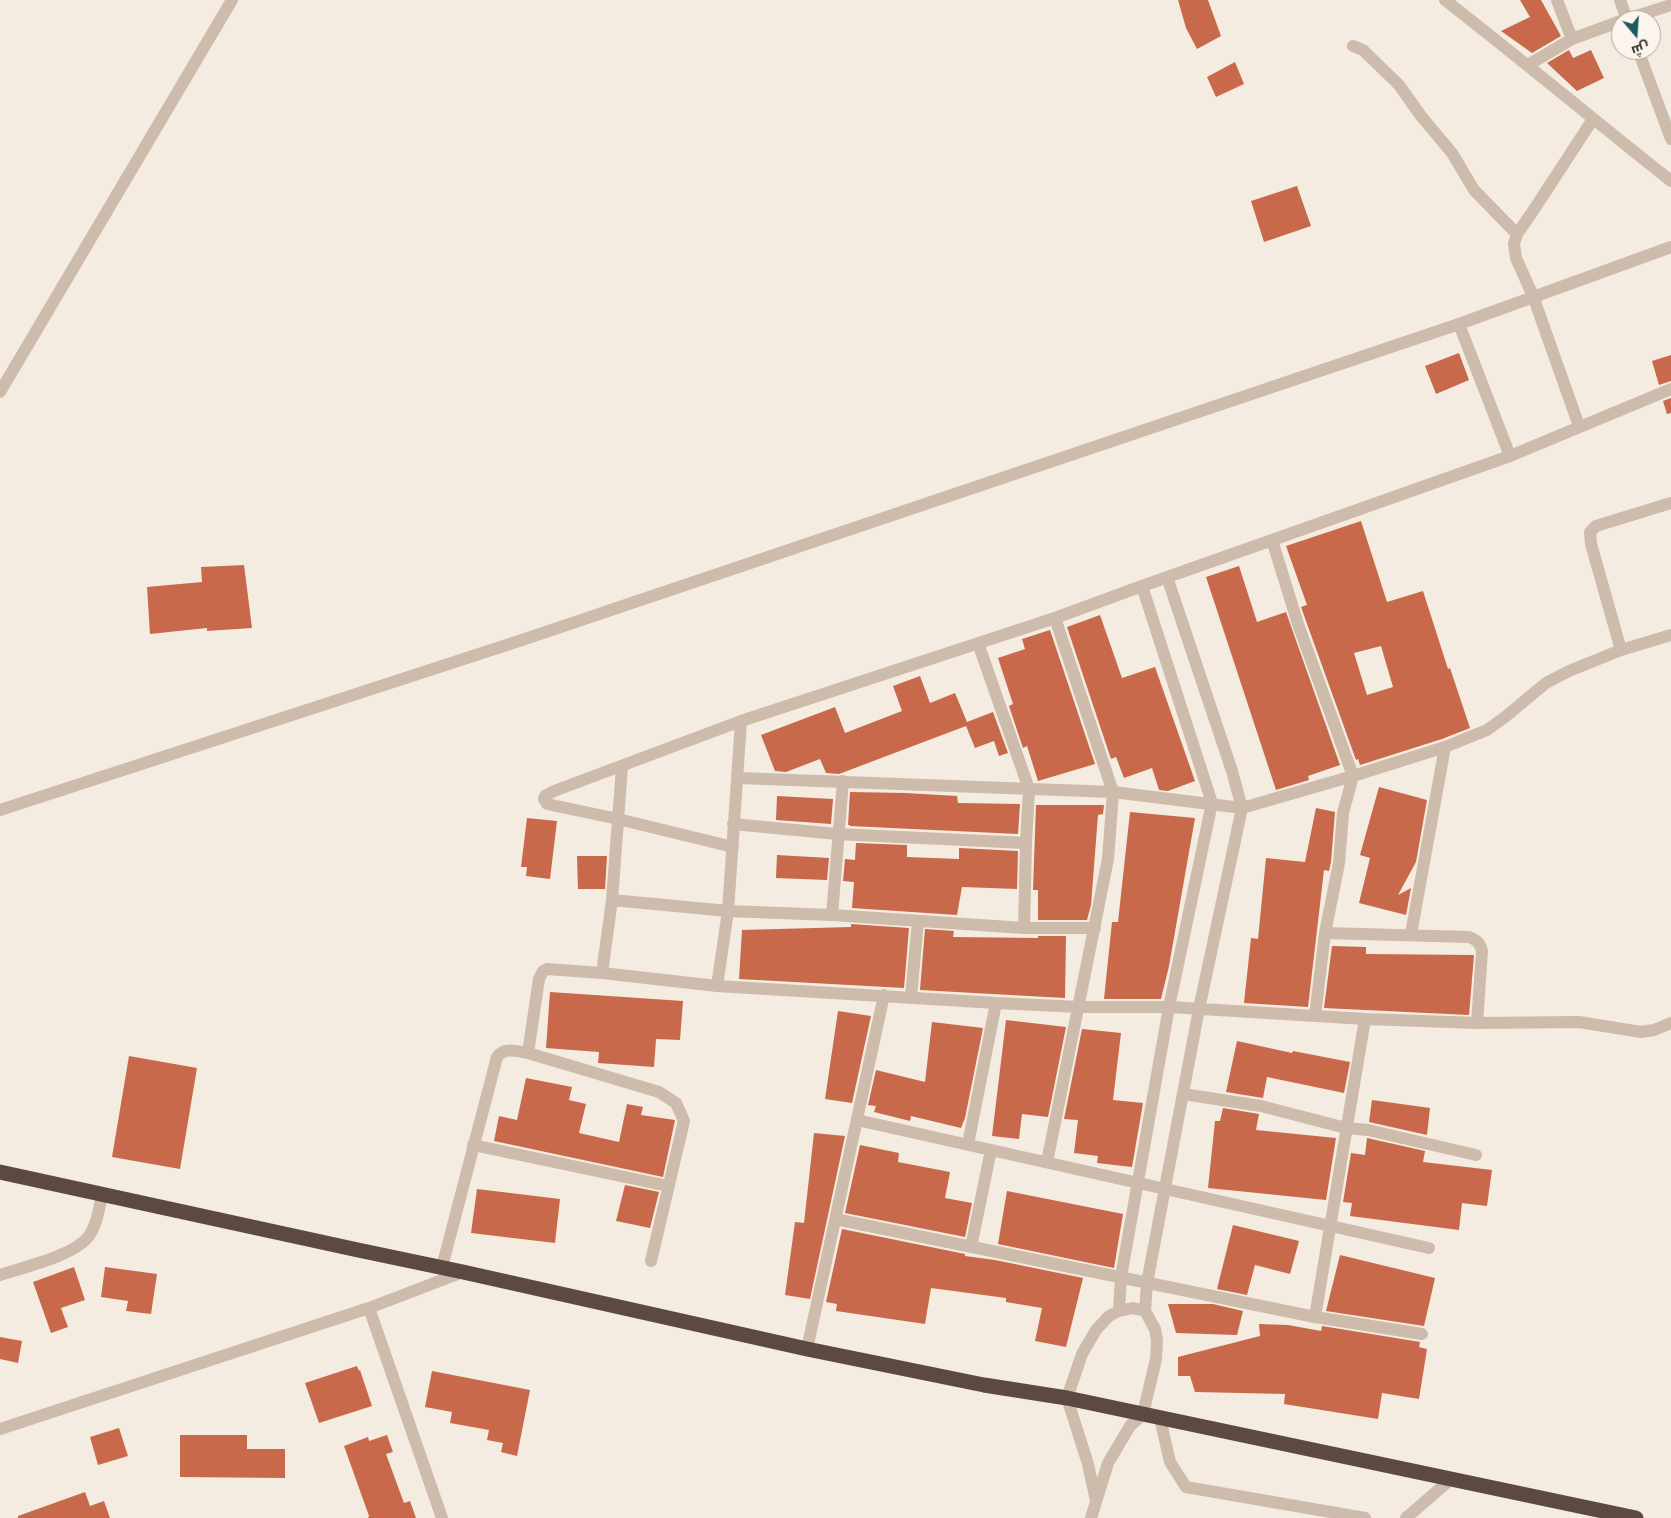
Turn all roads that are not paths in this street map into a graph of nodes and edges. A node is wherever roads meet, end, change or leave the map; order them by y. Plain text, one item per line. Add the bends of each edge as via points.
1 (232, 0) edge
2 (1445, 0) edge
3 (1556, 0) edge
4 (1671, 5) edge
5 (1656, 10) edge
6 (1611, 25) edge
7 (1572, 39) junction
8 (1353, 46) dead end
9 (1642, 60) edge
10 (1528, 65) junction
11 (1593, 119) junction
12 (1671, 139) edge
13 (1671, 181) edge
14 (1517, 234) junction
15 (1671, 247) edge
16 (1533, 296) junction
17 (1459, 324) junction
18 (1671, 389) edge
19 (0, 392) edge
20 (1579, 426) junction
21 (1510, 456) junction
22 (1671, 503) edge
23 (1272, 540) junction
24 (1167, 577) junction
25 (1142, 586) junction
26 (1055, 618) junction
27 (1671, 635) edge
28 (978, 643) junction
29 (1621, 650) junction
30 (741, 721) junction
31 (1445, 747) junction
32 (622, 767) junction
33 (1353, 776) junction
34 (738, 778) junction
35 (842, 781) junction
36 (1029, 789) junction
37 (1113, 792) junction
38 (1212, 803) junction
39 (1242, 808) junction
40 (0, 810) edge
41 (618, 819) junction
42 (733, 824) junction
43 (837, 834) junction
44 (1026, 843) junction
45 (733, 847) junction
46 (612, 900) junction
47 (728, 911) junction
48 (832, 915) junction
49 (918, 920) junction
50 (1024, 928) junction
51 (1095, 928) junction
52 (1325, 933) junction
53 (1411, 934) junction
54 (602, 973) junction
55 (717, 986) junction
56 (884, 996) junction
57 (911, 996) junction
58 (996, 1003) junction
59 (1079, 1007) junction
60 (1169, 1007) junction
61 (1199, 1009) junction
62 (1315, 1016) junction
63 (1365, 1019) junction
64 (1477, 1023) junction
65 (1671, 1023) edge
66 (528, 1054) junction
67 (1183, 1094) junction
68 (857, 1120) junction
69 (1346, 1128) junction
70 (473, 1144) junction
71 (968, 1144) junction
72 (991, 1150) junction
73 (1476, 1155) dead end
74 (1047, 1162) junction
75 (0, 1172) edge
76 (1137, 1182) junction
77 (668, 1186) junction
78 (1165, 1188) junction
79 (102, 1195) junction
80 (835, 1219) junction
81 (1330, 1226) junction
82 (971, 1247) junction
83 (1429, 1248) dead end
84 (651, 1260) dead end
85 (442, 1267) junction
86 (463, 1272) junction
87 (0, 1275) edge
88 (1121, 1277) junction
89 (1146, 1282) junction
90 (369, 1308) junction
91 (1119, 1311) junction
92 (1145, 1311) junction
93 (1315, 1317) junction
94 (1422, 1334) dead end
95 (807, 1349) junction
96 (1067, 1398) junction
97 (1143, 1414) junction
98 (1160, 1418) junction
99 (0, 1429) edge
100 (1451, 1479) junction
101 (1096, 1501) junction
102 (442, 1518) edge
103 (1091, 1518) edge
104 (1361, 1518) edge
105 (1406, 1518) edge
106 (1636, 1518) edge

1 - 19 street
2 - 10 street
3 - 7 street
4 - 5 street
6 - 7 street
7 - 10 street
8 - 14 street via 1363,50 1399,85 1452,153 1474,190
9 - 12 street
10 - 11 street
11 - 13 street
11 - 14 street
14 - 16 street via 1514,244 1516,258
15 - 16 street
16 - 17 street
16 - 20 street
17 - 21 street
17 - 40 street via 522,640
18 - 20 street
20 - 21 street
21 - 23 street
22 - 29 street via 1596,526 1590,532
23 - 24 street
23 - 33 street via 1298,624
24 - 25 street
24 - 39 street
25 - 26 street
25 - 38 street
26 - 28 street
26 - 37 street
27 - 29 street
28 - 30 street
28 - 36 street
29 - 31 street via 1546,682 1487,730
30 - 32 street
30 - 34 street
31 - 33 street
31 - 53 street
32 - 41 street
32 - 41 street via 554,791 544,800 547,804
33 - 39 street
33 - 52 street via 1343,813 1339,863
34 - 35 street
34 - 42 street
35 - 36 street
35 - 43 street
36 - 37 street
36 - 44 street
37 - 38 street
37 - 51 street via 1108,860
38 - 39 street
38 - 60 street
39 - 61 street
41 - 45 street
41 - 46 street
42 - 43 street
42 - 45 street
43 - 44 street
43 - 48 street
44 - 50 street
45 - 47 street
46 - 47 street
46 - 54 street
47 - 48 street
47 - 55 street
48 - 49 street
49 - 50 street
49 - 57 street
50 - 51 street
51 - 59 street
52 - 53 street
52 - 62 street
53 - 64 street via 1469,937 1481,945
54 - 55 street
54 - 66 street via 543,971 539,979
55 - 56 street
56 - 57 street
56 - 68 street
57 - 58 street
58 - 59 street
58 - 71 street
59 - 60 street
59 - 74 street
60 - 61 street
60 - 76 street
61 - 62 street
61 - 67 street
62 - 63 street
63 - 64 street
63 - 69 street
64 - 65 street via 1579,1022 1641,1032
66 - 70 street via 512,1050 501,1052 496,1057
66 - 77 street via 659,1092 676,1103 684,1121
67 - 69 street via 1261,1106
67 - 78 street
68 - 71 street
68 - 80 street
69 - 73 street via 1368,1130
69 - 81 street
70 - 77 street
70 - 85 street
71 - 72 street
72 - 74 street
72 - 82 street
74 - 76 street
75 - 79 highway
76 - 78 street
76 - 88 street
77 - 84 street
78 - 81 street
78 - 89 street
79 - 85 highway
79 - 87 street via 97,1219 88,1236 70,1252
80 - 82 street
80 - 95 street
81 - 83 street
81 - 93 street
82 - 88 street
85 - 86 highway
86 - 90 street
86 - 95 highway
88 - 89 street
88 - 91 street
89 - 92 street
89 - 93 street
90 - 99 street
90 - 102 street
91 - 92 street via 1133,1308
91 - 96 street via 1109,1316 1096,1330 1082,1354
92 - 97 street via 1157,1340
93 - 94 street
95 - 96 highway via 984,1385
96 - 97 highway
96 - 101 street
97 - 98 highway
97 - 101 street via 1130,1426 1108,1463
98 - 100 highway
98 - 104 street via 1170,1462 1186,1488
100 - 105 street
100 - 106 highway
101 - 103 street

